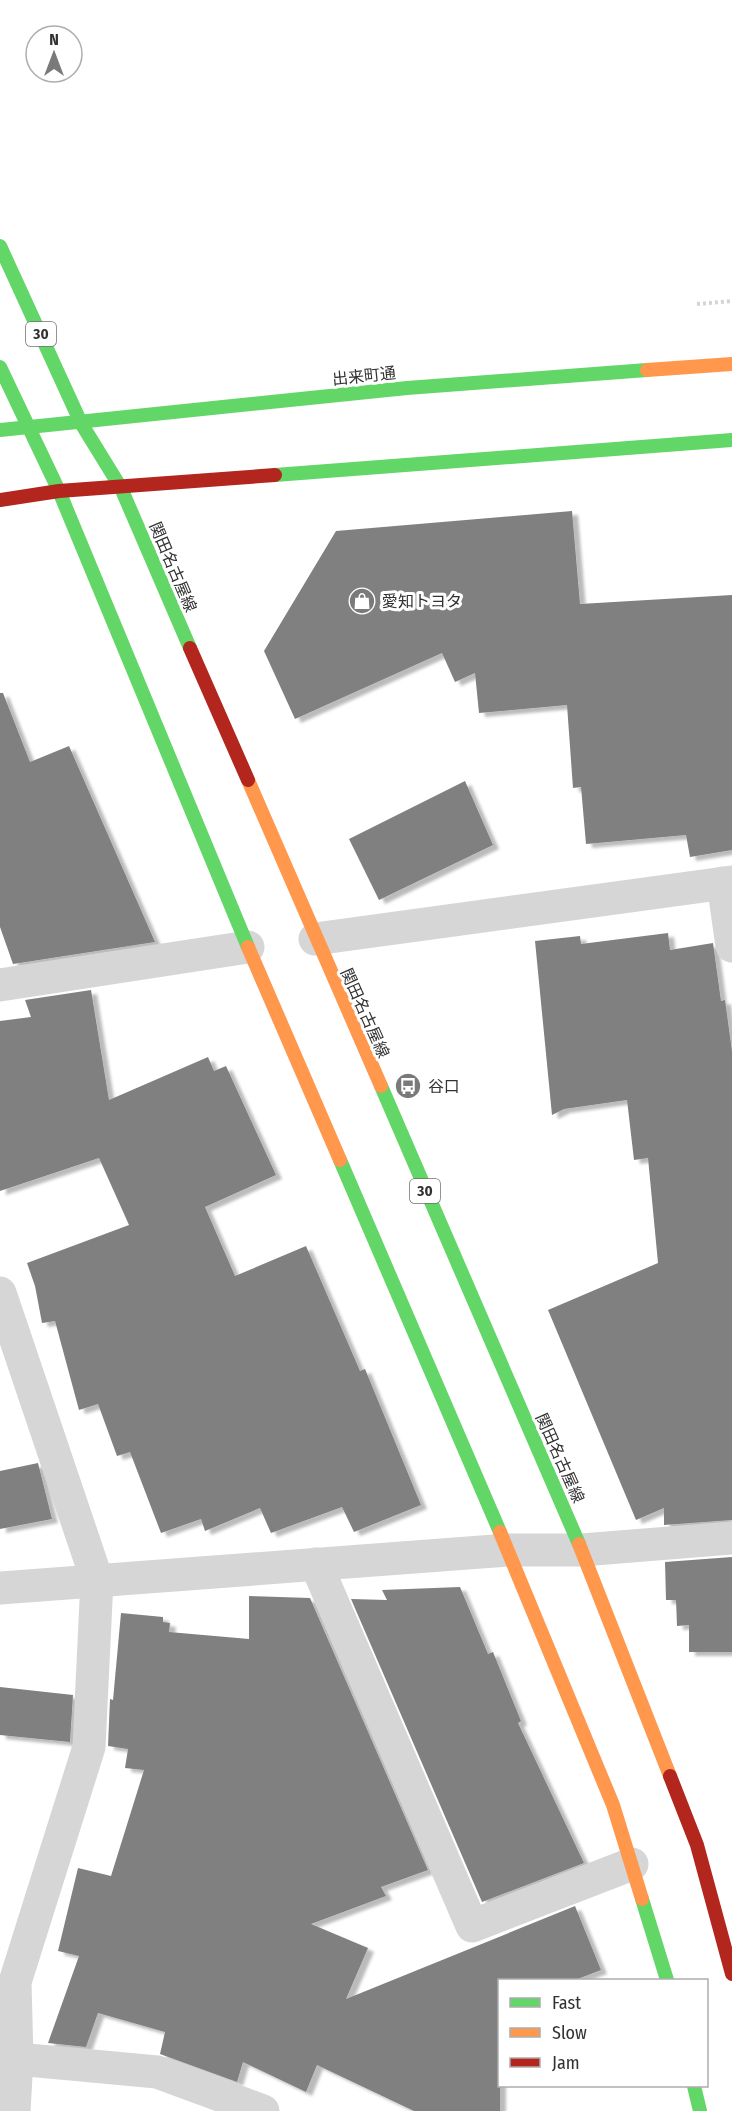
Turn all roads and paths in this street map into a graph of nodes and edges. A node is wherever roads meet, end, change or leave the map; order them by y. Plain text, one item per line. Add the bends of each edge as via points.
1 (0, 246) edge
2 (732, 301) edge
3 (697, 304) dead end
4 (732, 364) edge
5 (0, 368) edge
6 (81, 423) junction
7 (28, 427) junction
8 (0, 430) edge
9 (732, 440) edge
10 (121, 488) junction
11 (60, 491) junction
12 (0, 500) edge
13 (728, 883) edge
14 (315, 939) junction
15 (732, 946) edge
16 (248, 947) junction
17 (0, 986) edge
18 (0, 1293) edge
19 (732, 1538) edge
20 (508, 1550) junction
21 (582, 1550) junction
22 (316, 1564) junction
23 (97, 1580) junction
24 (0, 1588) edge
25 (632, 1864) junction
26 (732, 1974) edge
27 (667, 1979) edge
28 (8, 2057) edge
29 (694, 2087) edge
30 (14, 2111) edge
31 (263, 2111) edge
32 (700, 2111) edge

1 - 6 main road, 関田名古屋線 / 30
2 - 3 path
4 - 6 main road, 出来町通 via 407,388
5 - 7 main road
6 - 7 main road, 出来町通
6 - 10 main road, 関田名古屋線 / 30
7 - 8 main road, 出来町通
7 - 11 main road
9 - 10 main road
10 - 11 main road
10 - 14 main road, 関田名古屋線 / 30
11 - 12 main road
11 - 16 main road
13 - 14 street
13 - 15 street
14 - 21 main road, 関田名古屋線 / 30
16 - 17 street
16 - 20 main road
18 - 23 street
19 - 21 street
20 - 21 street
20 - 22 street
20 - 25 main road via 613,1805
21 - 26 main road, 関田名古屋線 / 30 via 698,1845
22 - 23 street
22 - 25 street via 472,1926
23 - 24 street
23 - 28 street via 89,1747 15,1982
25 - 27 main road
28 - 30 street
28 - 31 street via 157,2072
29 - 32 main road

